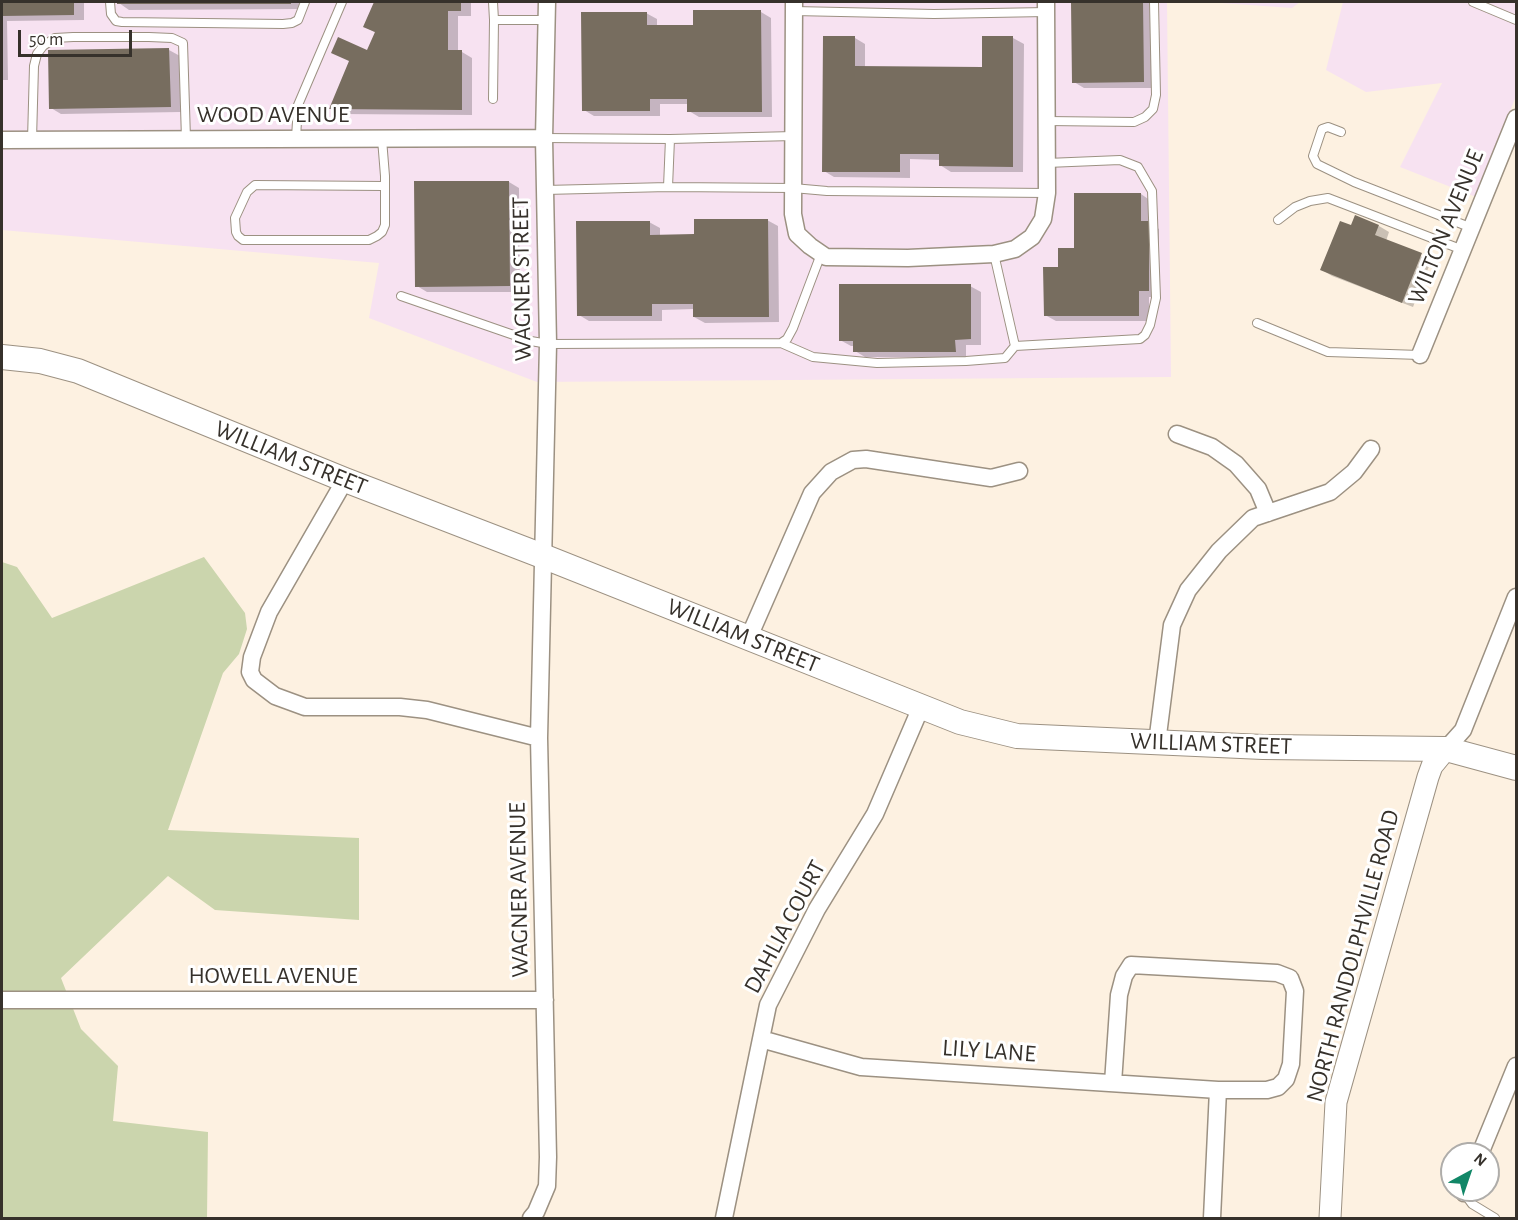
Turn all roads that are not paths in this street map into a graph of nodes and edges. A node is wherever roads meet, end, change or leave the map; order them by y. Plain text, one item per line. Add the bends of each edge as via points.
1 (110, 2) edge
2 (305, 2) edge
3 (342, 2) edge
4 (493, 2) edge
5 (547, 2) edge
6 (1155, 2) edge
7 (1473, 2) edge
8 (794, 6) edge
9 (1046, 7) edge
10 (1516, 18) edge
11 (494, 20) junction
12 (547, 20) junction
13 (493, 99) dead end
14 (1516, 118) edge
15 (1047, 121) junction
16 (1341, 132) dead end
17 (794, 136) junction
18 (296, 138) junction
19 (544, 138) junction
20 (186, 139) junction
21 (382, 139) junction
22 (670, 139) junction
23 (2, 140) edge
24 (32, 140) junction
25 (1047, 163) junction
26 (379, 186) junction
27 (669, 187) junction
28 (793, 188) junction
29 (545, 190) junction
30 (1047, 192) junction
31 (1278, 220) dead end
32 (1472, 228) junction
33 (1463, 250) junction
34 (821, 254) junction
35 (994, 254) junction
36 (400, 296) dead end
37 (1257, 322) dead end
38 (781, 343) junction
39 (548, 344) junction
40 (1016, 346) junction
41 (1420, 354) joint
42 (2, 357) edge
43 (1177, 434) dead end
44 (1371, 449) dead end
45 (1019, 471) dead end
46 (345, 480) junction
47 (1268, 513) junction
48 (545, 557) junction
49 (1516, 597) edge
50 (749, 638) junction
51 (921, 707) junction
52 (539, 738) junction
53 (1157, 743) junction
54 (1446, 749) junction
55 (1516, 768) edge
56 (2, 1000) edge
57 (545, 1000) junction
58 (761, 1039) junction
59 (1516, 1066) edge
60 (1113, 1083) junction
61 (1218, 1090) junction
62 (1485, 1142) edge
63 (1471, 1202) edge
64 (531, 1218) edge
65 (724, 1218) edge
66 (1212, 1218) edge
67 (1330, 1218) edge
68 (1495, 1218) edge

1 - 2 lane via 111,14 122,22 283,24 298,20
3 - 18 lane via 298,105
4 - 11 lane
5 - 12 street, WAGNER STREET
6 - 15 lane via 1153,109 1134,122
7 - 10 lane
8 - 9 lane via 934,14
8 - 17 street
9 - 15 street
11 - 12 lane
11 - 13 lane
12 - 19 street, WAGNER STREET
14 - 32 street, WILTON AVENUE
15 - 25 street
16 - 32 lane via 1322,129 1313,156 1317,164
17 - 22 lane
17 - 28 street
18 - 20 street, WOOD AVENUE
18 - 21 street, WOOD AVENUE
19 - 21 street, WOOD AVENUE
19 - 22 lane
19 - 29 street, WAGNER STREET
20 - 24 street, WOOD AVENUE
20 - 24 lane via 183,43 172,38 73,37 56,38 38,54 34,66
21 - 26 lane via 385,176
22 - 27 lane
23 - 24 street, WOOD AVENUE
25 - 30 street
25 - 40 lane via 1120,160 1138,167 1152,191 1156,298 1150,325 1140,339
26 - 26 lane via 385,225 382,232 369,240 243,240 236,232 236,218 247,192 255,185
27 - 28 lane
27 - 29 lane
28 - 30 lane
28 - 34 street via 797,234
29 - 39 street, WAGNER STREET
30 - 35 street via 1042,219 1032,237 1014,249
31 - 33 lane via 1295,207 1328,198
32 - 33 street, WILTON AVENUE
33 - 41 street, WILTON AVENUE
34 - 35 street via 908,258
34 - 38 lane via 793,328
35 - 40 lane
36 - 39 lane
37 - 41 lane via 1328,352
38 - 39 lane
38 - 40 lane via 813,357 877,363 1005,358
39 - 48 street, WAGNER STREET
42 - 46 main road, WILLIAM STREET via 78,371
43 - 47 street via 1212,447 1236,465 1258,489
44 - 47 street via 1354,472 1330,492
45 - 50 street via 991,478 866,459 853,460 831,472 812,493
46 - 48 main road, WILLIAM STREET
46 - 52 street via 269,612 255,645 250,672 261,687 305,707 418,709
47 - 53 street via 1253,518 1219,551 1188,590 1172,625
48 - 50 main road, WILLIAM STREET
48 - 52 street, WAGNER AVENUE
49 - 54 street via 1463,730
50 - 51 main road, WILLIAM STREET
51 - 53 main road, WILLIAM STREET via 960,722 1017,736
51 - 58 street, DAHLIA COURT via 875,814 817,909 768,1005
52 - 57 street, WAGNER AVENUE
53 - 54 main road, WILLIAM STREET
54 - 55 main road, WILLIAM STREET
54 - 67 street, NORTH RANDOLPHVILLE ROAD via 1428,777 1336,1102
56 - 57 street, HOWELL AVENUE
57 - 64 street, WAGNER AVENUE via 547,1186
58 - 60 street, LILY LANE via 861,1067
58 - 65 street, DAHLIA COURT
59 - 62 street
60 - 61 street, LILY LANE
60 - 61 street, LILY LANE via 1119,995 1131,965 1277,973 1290,978 1295,991 1291,1064 1286,1079 1267,1090
61 - 66 street
63 - 68 lane

